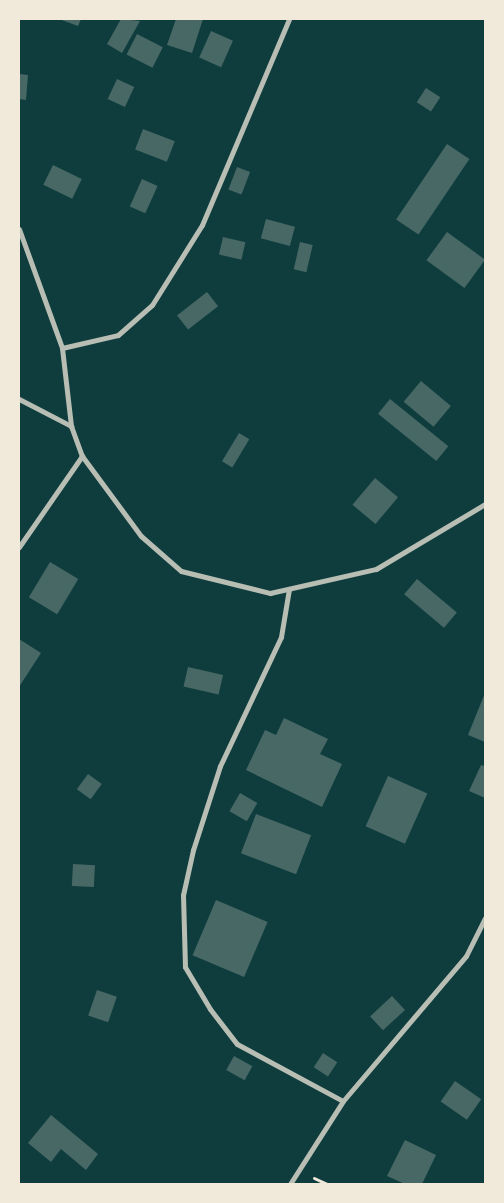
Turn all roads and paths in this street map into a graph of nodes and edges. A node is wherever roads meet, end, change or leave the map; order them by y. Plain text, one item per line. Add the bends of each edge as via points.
1 (289, 19) edge
2 (19, 228) edge
3 (62, 348) junction
4 (19, 399) edge
5 (71, 426) junction
6 (82, 456) junction
7 (485, 504) edge
8 (19, 547) edge
9 (289, 589) junction
10 (485, 918) edge
11 (344, 1101) junction
12 (290, 1184) edge

1 - 3 street via 202,225 152,305 118,335
2 - 3 street
3 - 5 street
4 - 5 street
5 - 6 street
6 - 8 street
6 - 9 street via 141,536 181,571 270,593
7 - 9 street via 376,568
9 - 11 street via 281,637 220,766 193,850 183,894 183,952 185,967 210,1009 237,1044
10 - 11 street via 466,956
11 - 12 street

